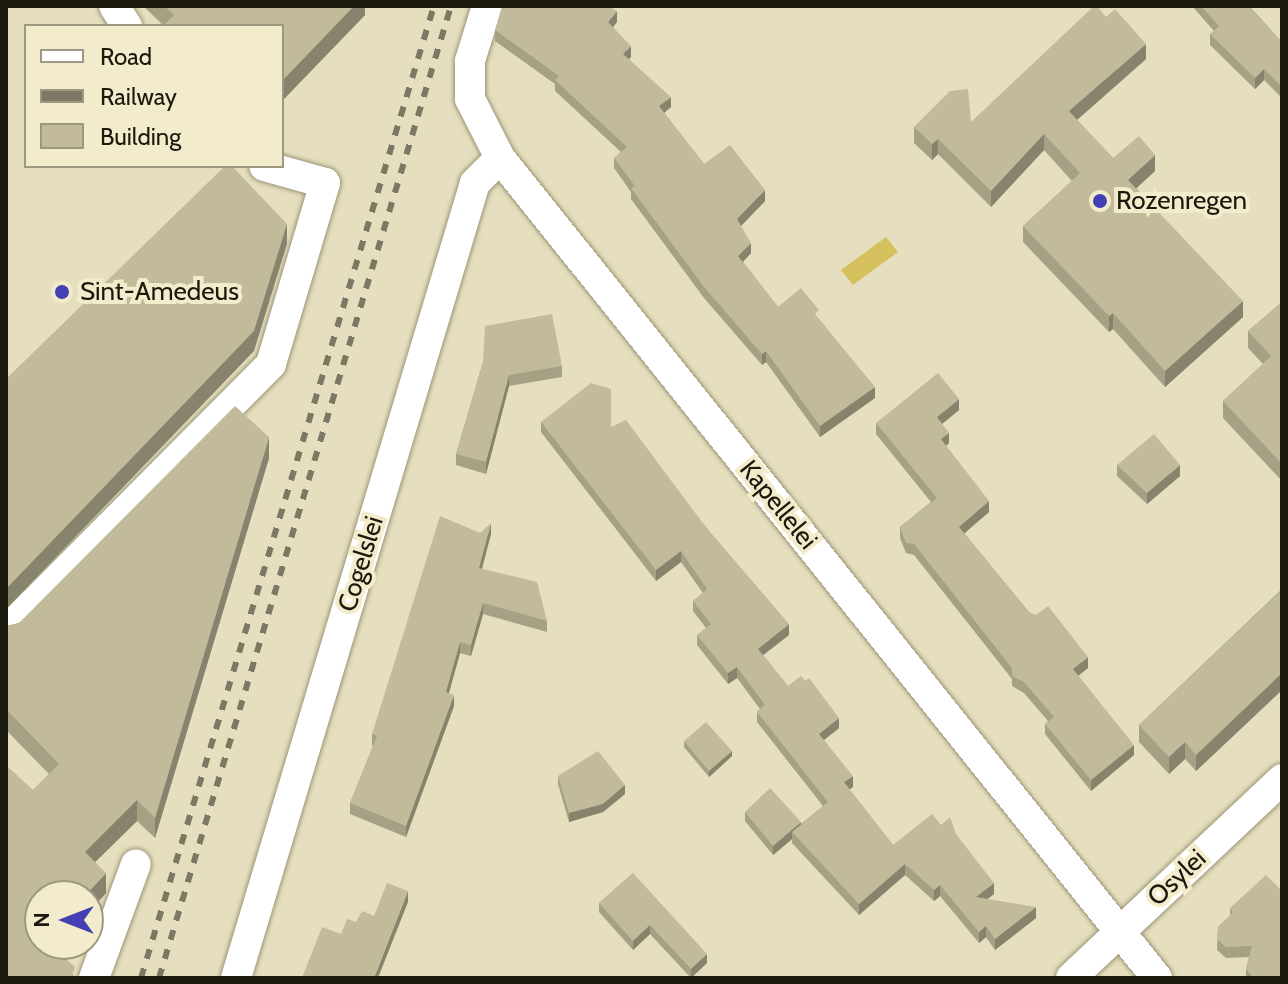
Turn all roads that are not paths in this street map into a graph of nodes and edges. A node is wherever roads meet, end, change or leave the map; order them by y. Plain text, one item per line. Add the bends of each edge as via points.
1 (114, 6) edge
2 (487, 6) edge
3 (126, 24) edge
4 (500, 158) junction
5 (271, 168) edge
6 (6, 631) edge
7 (1282, 779) edge
8 (136, 864) dead end
9 (1120, 932) junction
10 (94, 978) edge
11 (236, 978) edge
12 (1071, 978) edge
13 (1157, 978) edge

1 - 3 street
2 - 4 street, Kapellelei via 470,61 470,99
4 - 9 street, Kapellelei
4 - 11 street, Cogelslei via 475,183
5 - 6 street via 325,183 271,364
7 - 9 street, Osylei
8 - 10 street
9 - 12 street, Osylei
9 - 13 street, Kapellelei

